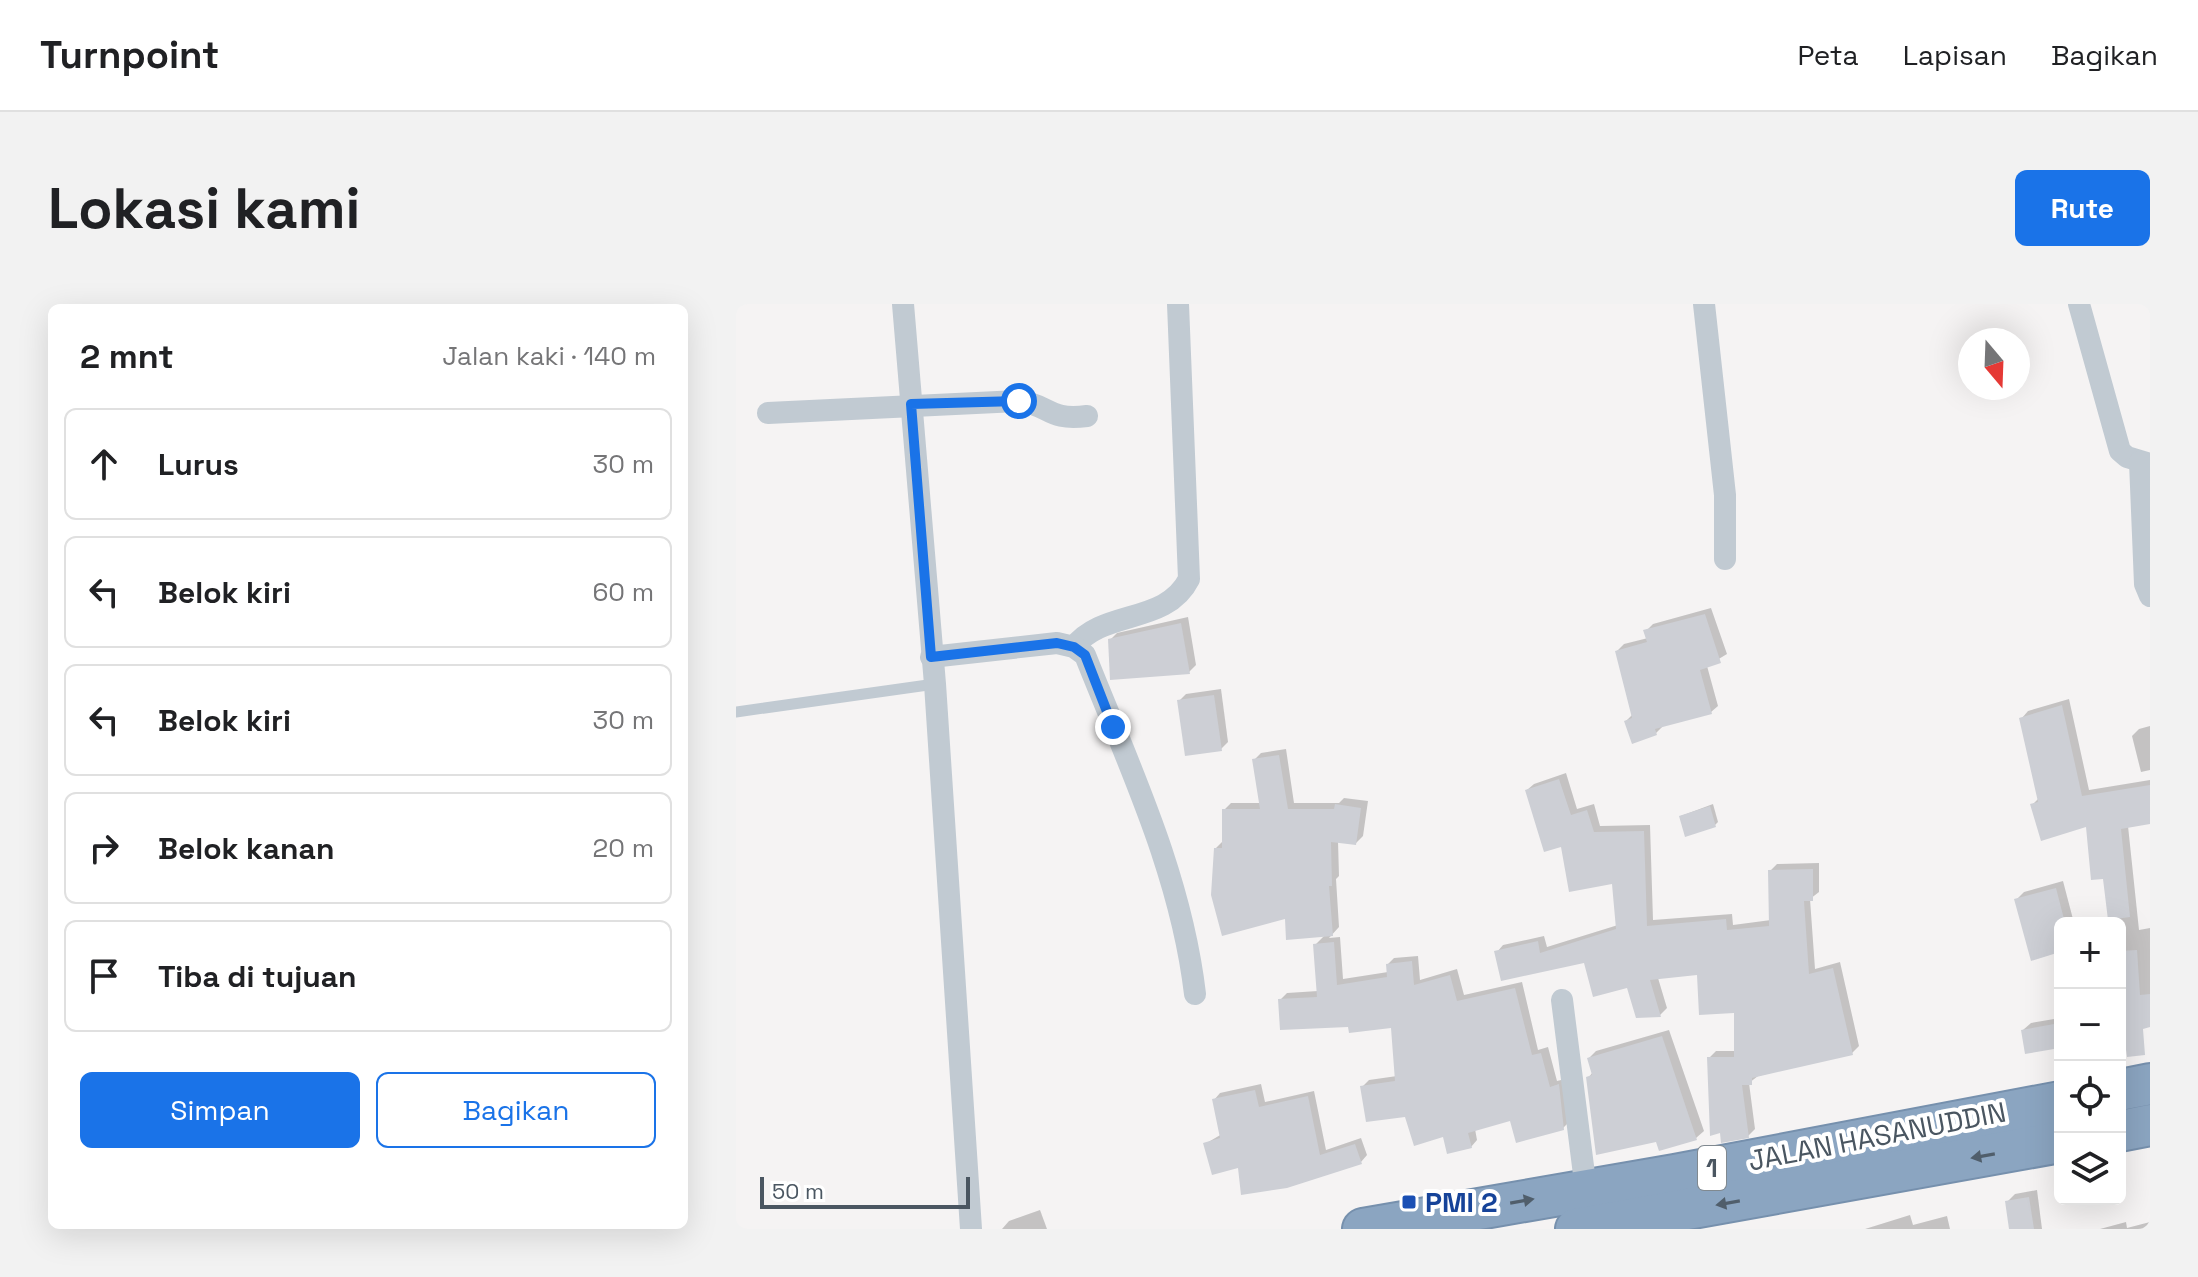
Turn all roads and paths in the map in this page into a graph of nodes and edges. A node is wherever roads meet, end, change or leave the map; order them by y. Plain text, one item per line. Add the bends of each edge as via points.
1 (903, 304) edge
2 (1178, 304) edge
3 (1704, 304) edge
4 (2079, 304) edge
5 (911, 404) junction
6 (768, 413) dead end
7 (1087, 416) dead end
8 (2145, 463) edge
9 (1725, 559) dead end
10 (2150, 596) edge
11 (1074, 647) junction
12 (931, 657) junction
13 (935, 684) junction
14 (736, 712) edge
15 (1195, 994) dead end
16 (1562, 1000) dead end
17 (2150, 1084) edge
18 (2126, 1089) edge
19 (2054, 1103) edge
20 (2150, 1125) edge
21 (2126, 1130) edge
22 (2054, 1143) edge
23 (1586, 1190) junction
24 (1677, 1193) junction
25 (971, 1229) edge
26 (1363, 1229) edge
27 (1576, 1229) edge

1 - 5 street
2 - 11 street via 1189,579 1174,601 1105,625 1081,637
3 - 9 street via 1725,495
4 - 8 street via 2120,451
5 - 6 street
5 - 7 street via 1019,401 1055,417
5 - 12 street
8 - 10 street via 2145,584
11 - 12 street via 1057,643
11 - 15 street via 1085,655 1151,818 1182,913
12 - 13 street
13 - 14 lane
13 - 25 street
16 - 23 street
17 - 18 highway
19 - 24 highway, JALAN HASANUDDIN / 1
20 - 21 highway
22 -> 24 highway, JALAN HASANUDDIN / 1
23 - 24 highway, JALAN HASANUDDIN / 1
26 -> 23 highway, JALAN HASANUDDIN / 1
24 - 27 highway, JALAN HASANUDDIN / 1

